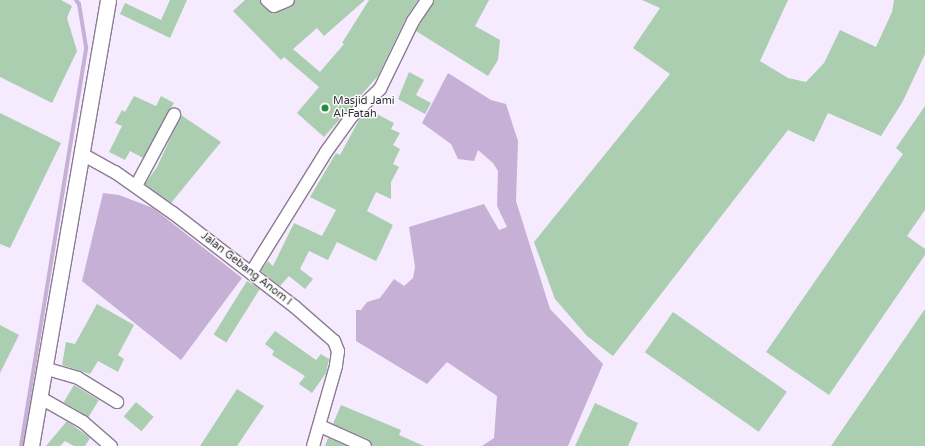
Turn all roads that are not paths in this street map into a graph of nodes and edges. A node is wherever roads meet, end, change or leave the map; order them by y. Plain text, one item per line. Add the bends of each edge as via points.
1 (108, 0) edge
2 (267, 0) edge
3 (288, 0) edge
4 (427, 0) edge
5 (174, 115) dead end
6 (82, 154) junction
7 (136, 186) junction
8 (251, 273) junction
9 (44, 368) junction
10 (39, 397) junction
11 (117, 402) dead end
12 (320, 426) junction
13 (31, 446) edge
14 (111, 446) edge
15 (313, 446) edge
16 (364, 446) edge

1 - 6 street
2 - 3 street via 274,6
4 - 8 street via 413,21 380,89 352,116 326,152
5 - 7 street
6 - 7 street, Jalan Gebang Anom I
6 - 9 street
7 - 8 street, Jalan Gebang Anom I
8 - 12 street, Jalan Gebang Anom I via 295,307 337,346 336,366
9 - 10 street
9 - 11 street via 78,378
10 - 13 street
10 - 14 street via 83,422
12 - 15 street
12 - 16 street

